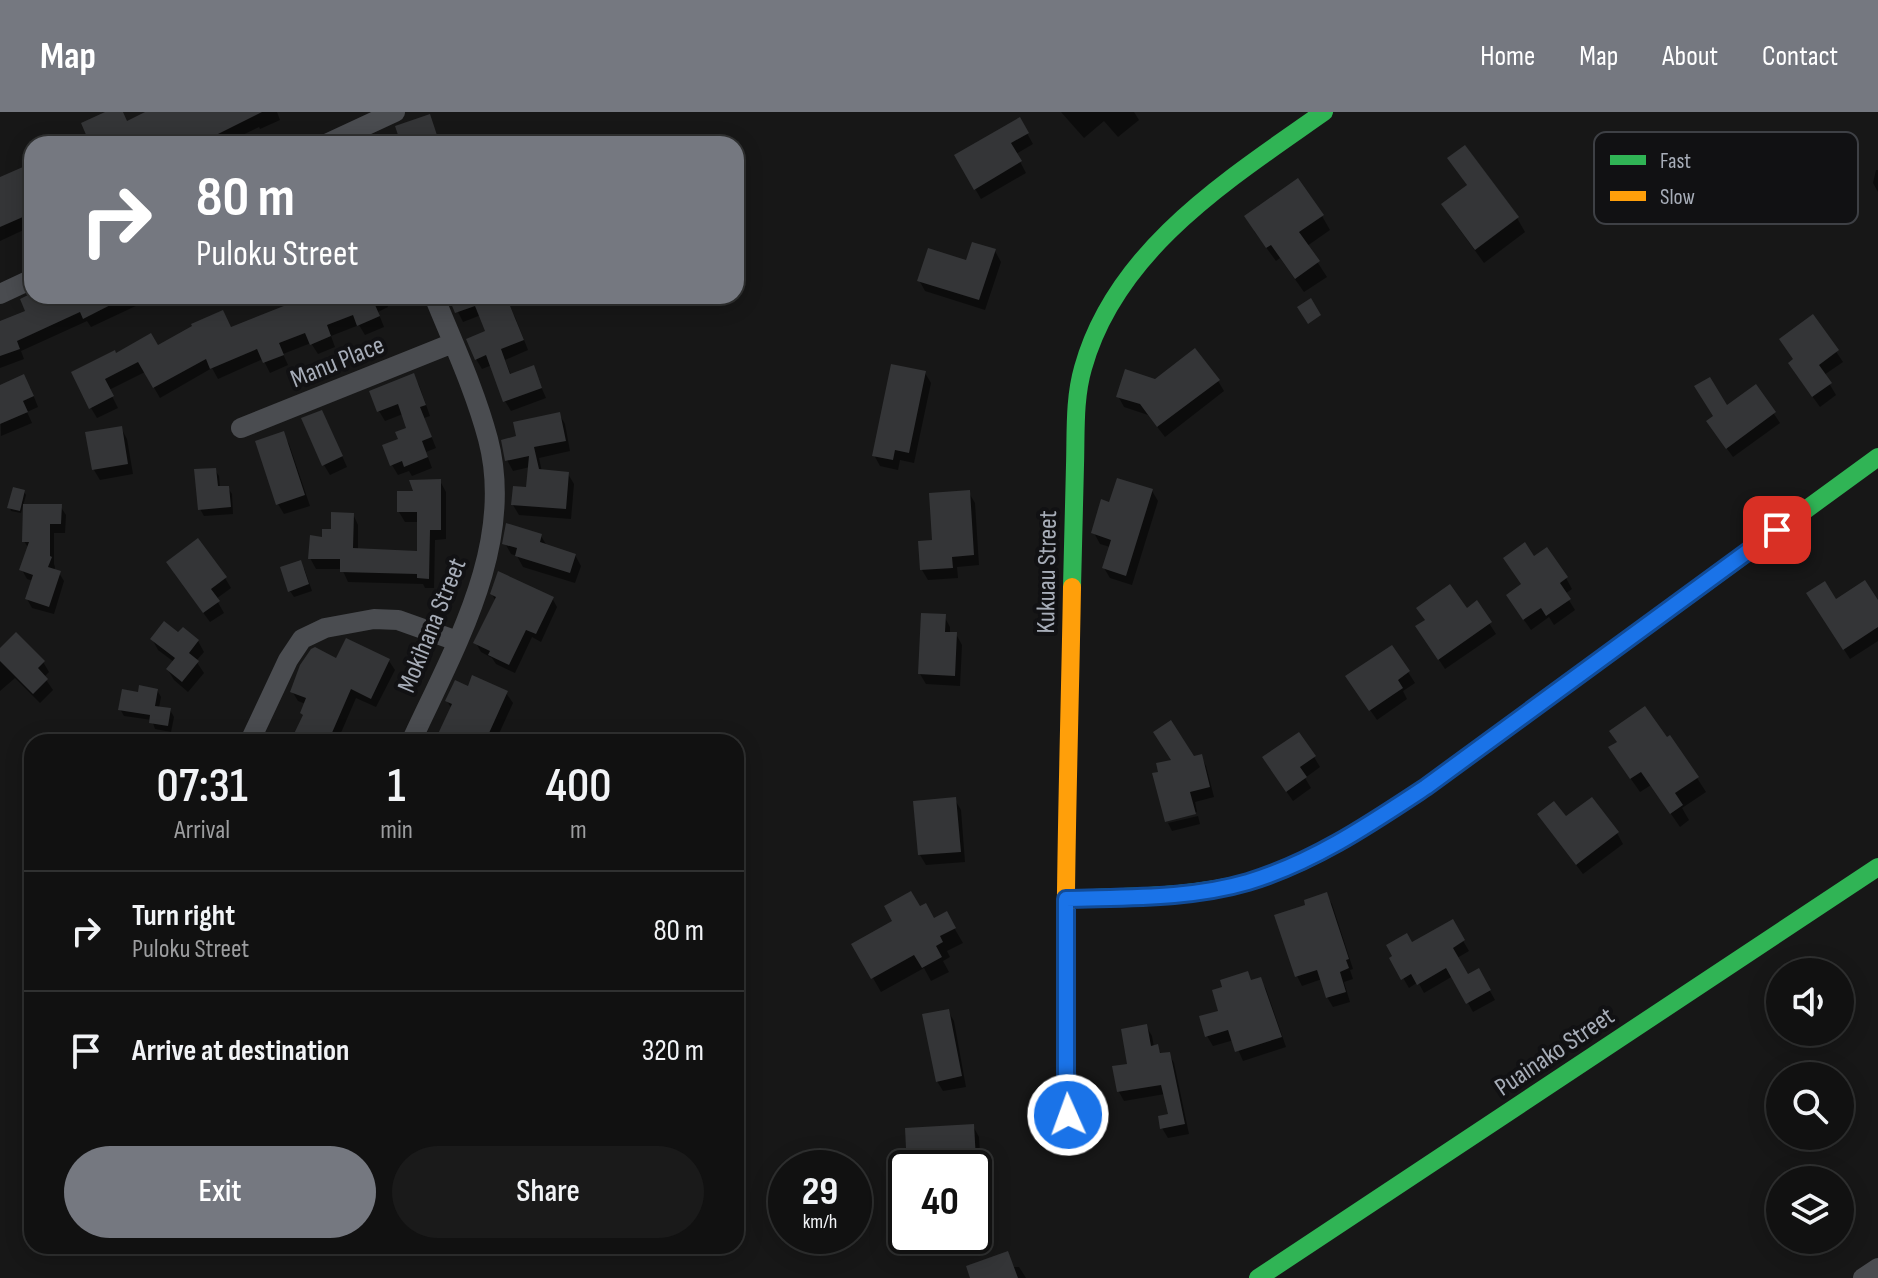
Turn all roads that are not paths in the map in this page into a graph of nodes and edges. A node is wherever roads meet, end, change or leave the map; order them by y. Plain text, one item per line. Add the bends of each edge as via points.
1 (395, 112) edge
2 (1324, 112) edge
3 (369, 135) edge
4 (24, 283) edge
5 (0, 294) edge
6 (437, 304) edge
7 (453, 343) junction
8 (241, 428) dead end
9 (1878, 457) edge
10 (457, 641) junction
11 (253, 734) edge
12 (415, 734) edge
13 (1878, 867) edge
14 (1066, 899) junction
15 (1069, 1136) dead end
16 (1878, 1268) edge
17 (1258, 1278) edge
18 (1863, 1278) edge

1 - 3 street
2 - 14 main road, Kukuau Street via 1214,191 1150,249 1098,327 1084,366 1076,412
4 - 5 street
6 - 7 street, Mokihana Street
7 - 8 street, Manu Place
7 - 10 street, Mokihana Street via 489,441 495,489 492,537
9 - 14 main road via 1426,787 1311,858 1248,882 1182,894
10 - 11 street via 398,620 325,628 302,639
10 - 12 street, Mokihana Street
13 - 17 main road, Puainako Street
14 - 15 main road, Kukuau Street
16 - 18 street

